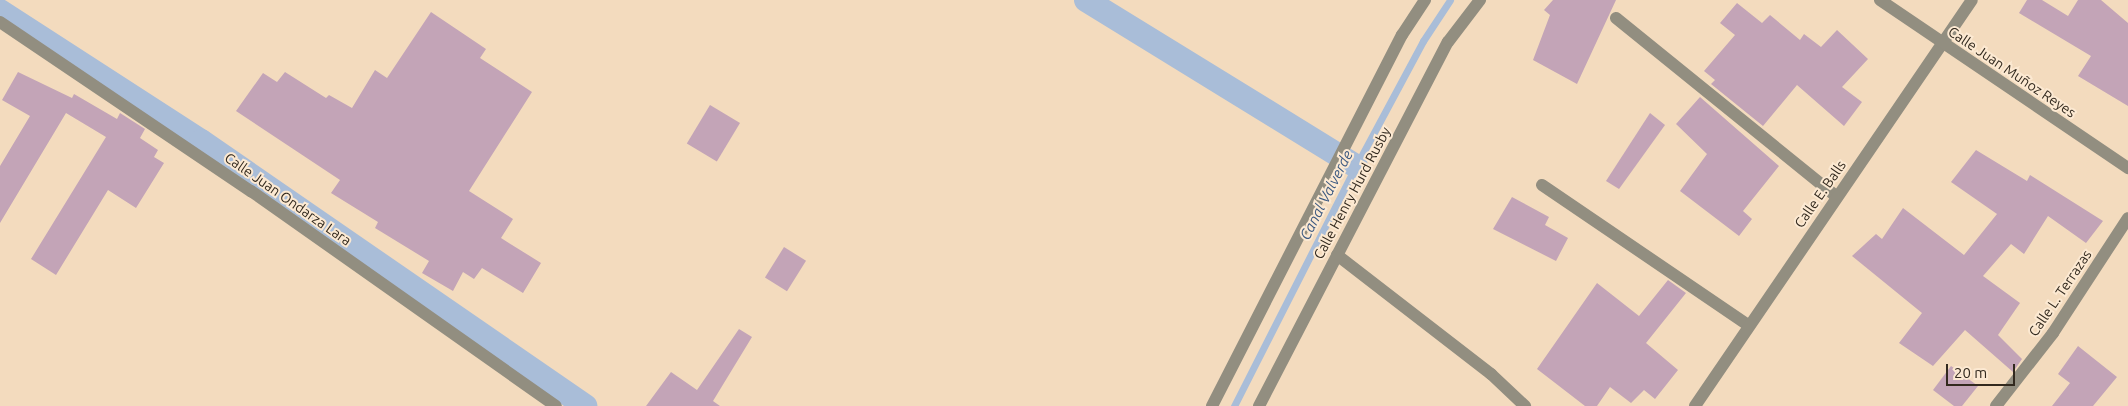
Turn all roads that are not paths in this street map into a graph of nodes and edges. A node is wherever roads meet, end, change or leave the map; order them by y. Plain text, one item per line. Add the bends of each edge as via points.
1 (1425, 0) edge
2 (1480, 0) edge
3 (1880, 0) edge
4 (1972, 0) edge
5 (1616, 18) dead end
6 (0, 22) edge
7 (1943, 44) junction
8 (2128, 168) edge
9 (1542, 185) dead end
10 (1836, 197) junction
11 (2128, 218) edge
12 (1337, 255) junction
13 (1748, 325) junction
14 (548, 404) edge
15 (1212, 406) edge
16 (1260, 406) edge
17 (1525, 406) edge
18 (1695, 406) edge
19 (1996, 406) edge

1 - 15 street, Calle Henry Hurd Rusby via 1402,35
2 - 12 street, Calle Henry Hurd Rusby via 1448,42
3 - 7 street, Calle Juan Muñoz Reyes
4 - 7 street, Calle E. Balls
5 - 10 street
6 - 14 street, Calle Juan Ondarza Lara via 251,191
7 - 8 street, Calle Juan Muñoz Reyes
7 - 10 street, Calle E. Balls
9 - 13 street
10 - 13 street, Calle E. Balls
11 - 19 street, Calle L. Terrazas via 2053,333
12 - 16 street, Calle Henry Hurd Rusby
12 - 17 street via 1491,374
13 - 18 street, Calle E. Balls

